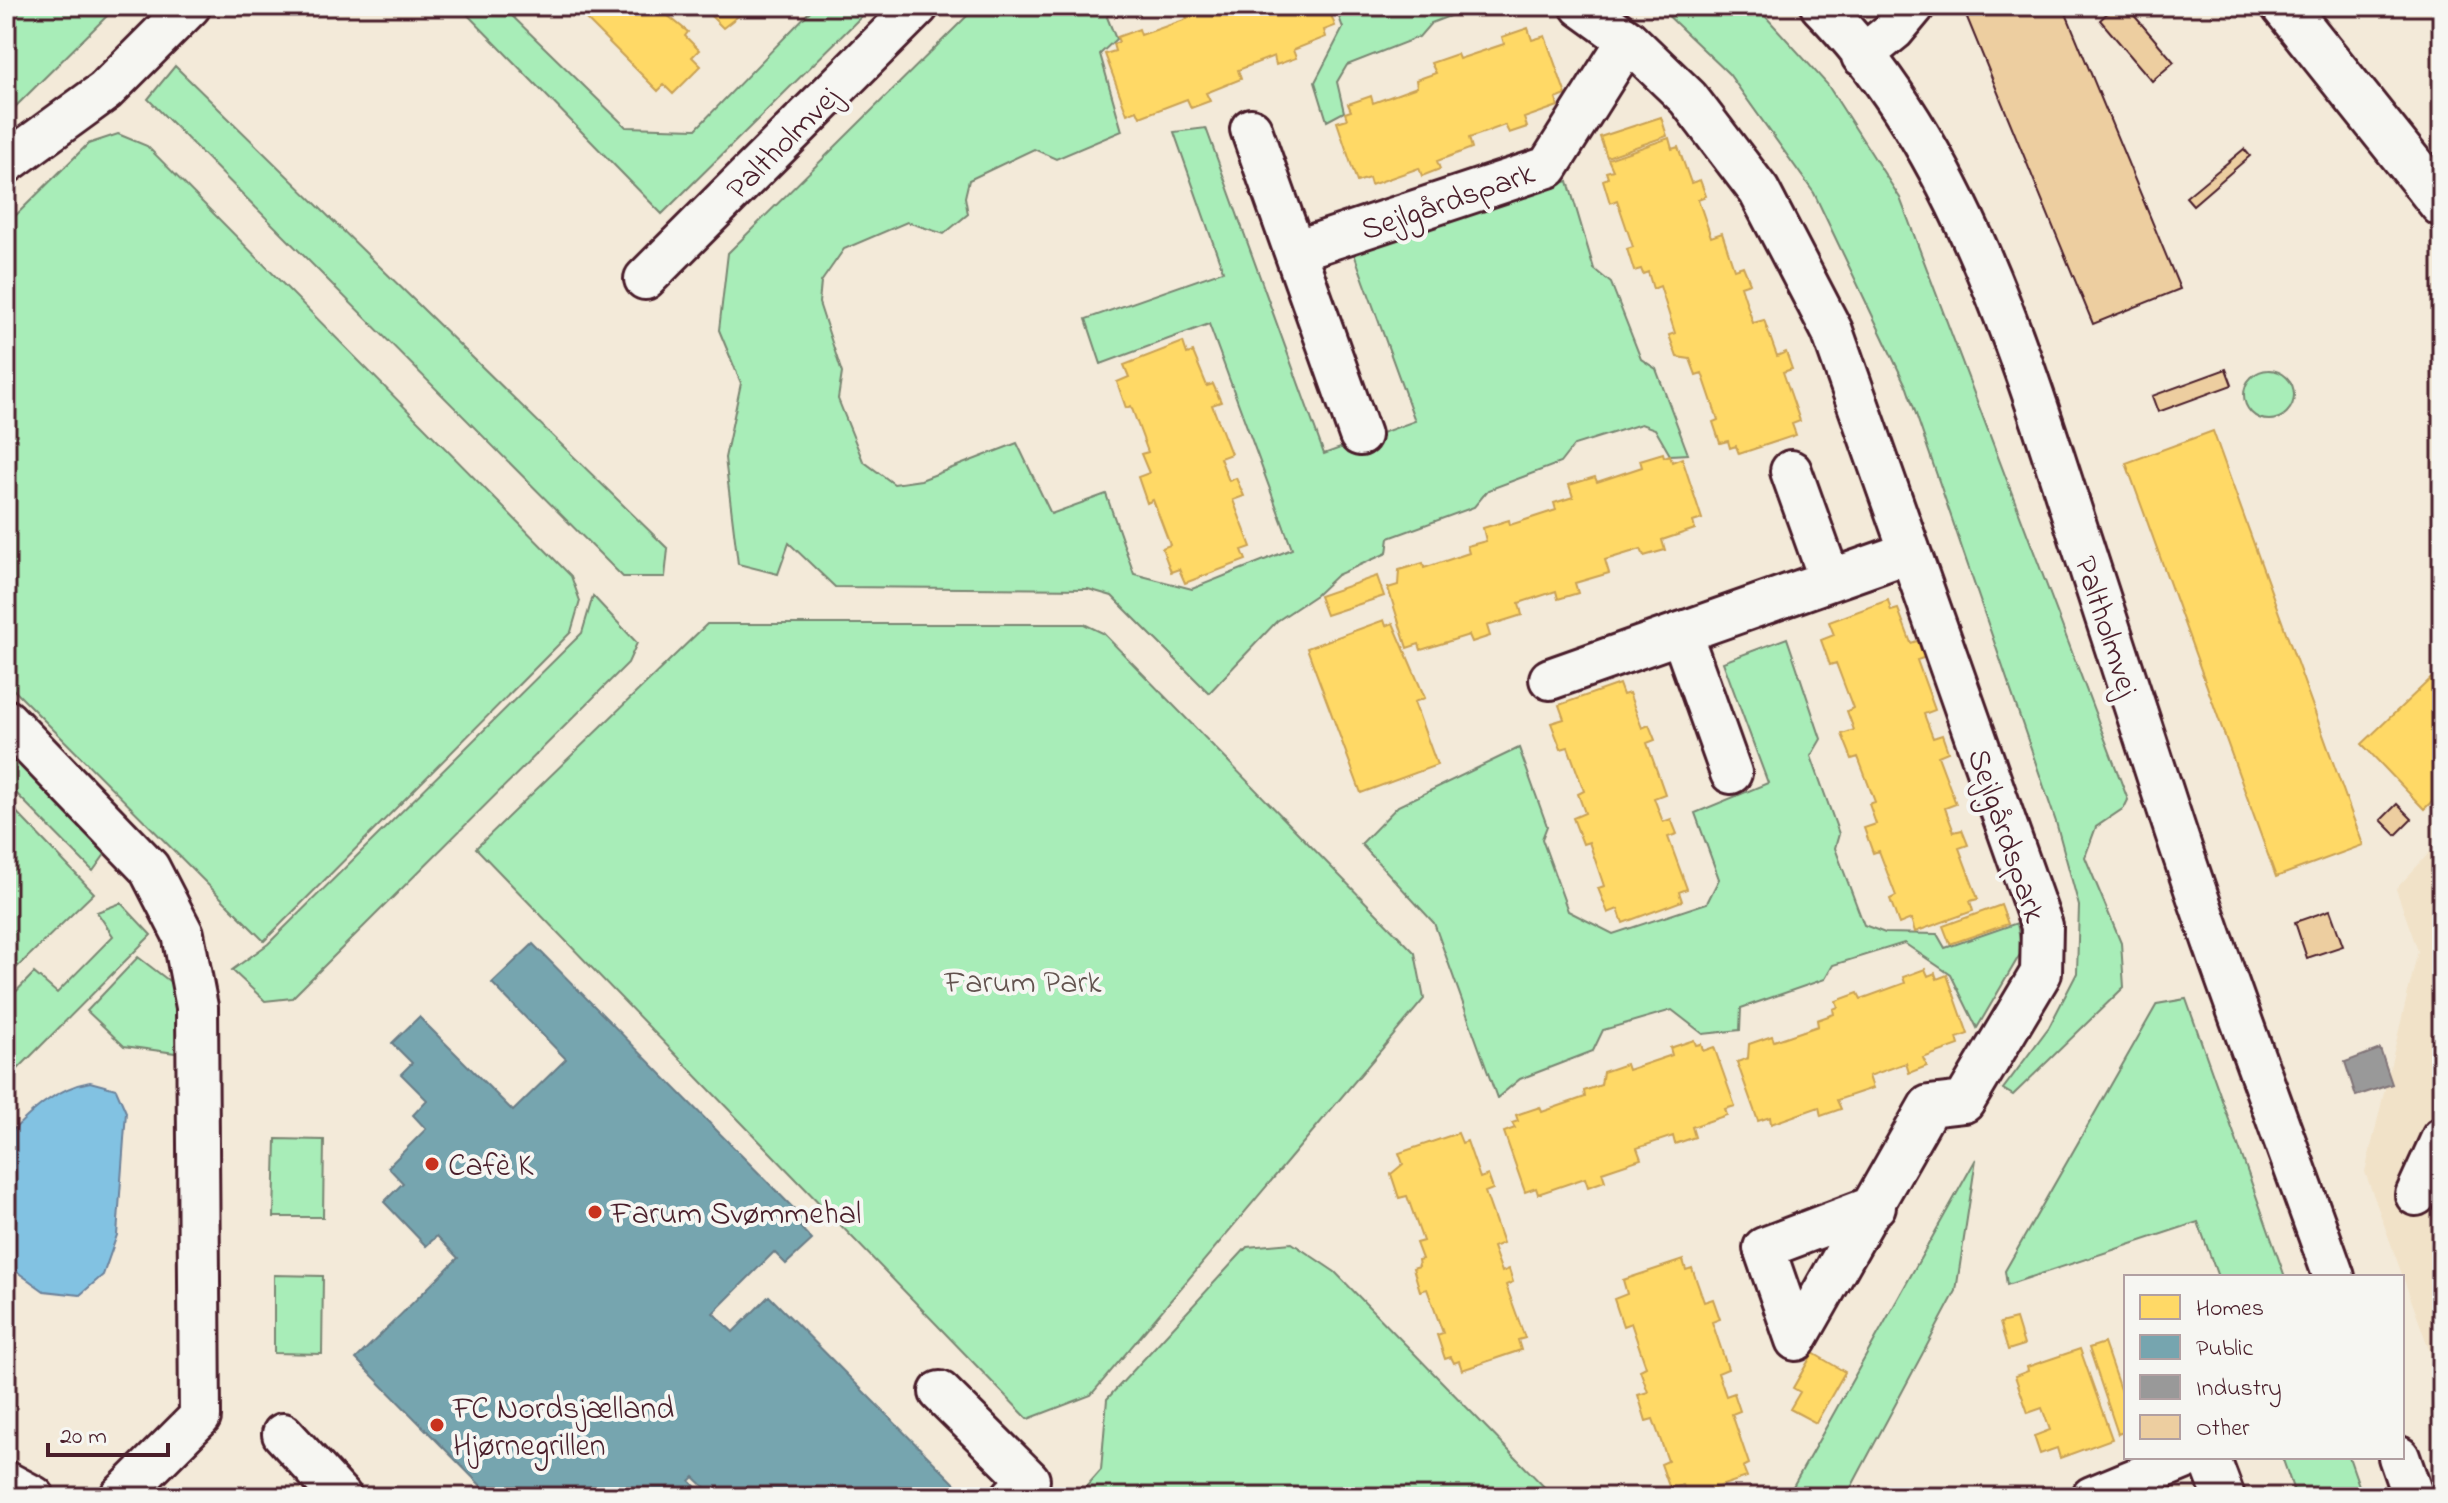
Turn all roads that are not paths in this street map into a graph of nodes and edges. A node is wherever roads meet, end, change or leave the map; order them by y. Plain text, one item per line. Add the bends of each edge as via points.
1 (190, 6) edge
2 (918, 6) edge
3 (1581, 6) edge
4 (1821, 6) edge
5 (1914, 6) edge
6 (2284, 6) edge
7 (1628, 40) junction
8 (1862, 56) junction
9 (1251, 129) dead end
10 (6, 163) edge
11 (2442, 204) edge
12 (1295, 251) junction
13 (645, 279) dead end
14 (1360, 435) dead end
15 (1791, 471) dead end
16 (1910, 552) junction
17 (1830, 580) junction
18 (1681, 633) junction
19 (1550, 679) dead end
20 (6, 720) edge
21 (1731, 773) dead end
22 (2442, 1138) edge
23 (2416, 1195) dead end
24 (1875, 1206) dead end
25 (2333, 1275) edge
26 (940, 1392) dead end
27 (283, 1434) dead end
28 (2184, 1459) edge
29 (2210, 1459) edge
30 (2400, 1459) edge
31 (6, 1482) edge
32 (34, 1497) edge
33 (120, 1497) edge
34 (341, 1497) edge
35 (1012, 1497) edge
36 (2092, 1497) edge
37 (2224, 1497) edge
38 (2413, 1497) edge

1 - 10 street via 105,91
2 - 13 street, Paltholmvej
3 - 7 street, Sejlgårdspark
4 - 8 street, Paltholmvej
5 - 8 street
6 - 11 main road
7 - 12 street, Sejlgårdspark via 1548,167
7 - 16 street, Sejlgårdspark via 1688,98 1759,191 1832,331
8 - 25 street, Paltholmvej via 1916,129 1986,270 2044,426 2168,810
9 - 12 street
12 - 14 street
15 - 17 street
16 - 17 street
16 - 24 street, Sejlgårdspark via 2042,926 2041,973 1964,1102 1929,1106
17 - 18 street
18 - 19 street
18 - 21 street
20 - 33 street via 149,868 183,934 197,1007 200,1417
22 - 23 street
26 - 35 street via 1029,1480
27 - 34 street
28 - 36 street
29 - 37 street
30 - 38 street
31 - 32 street

